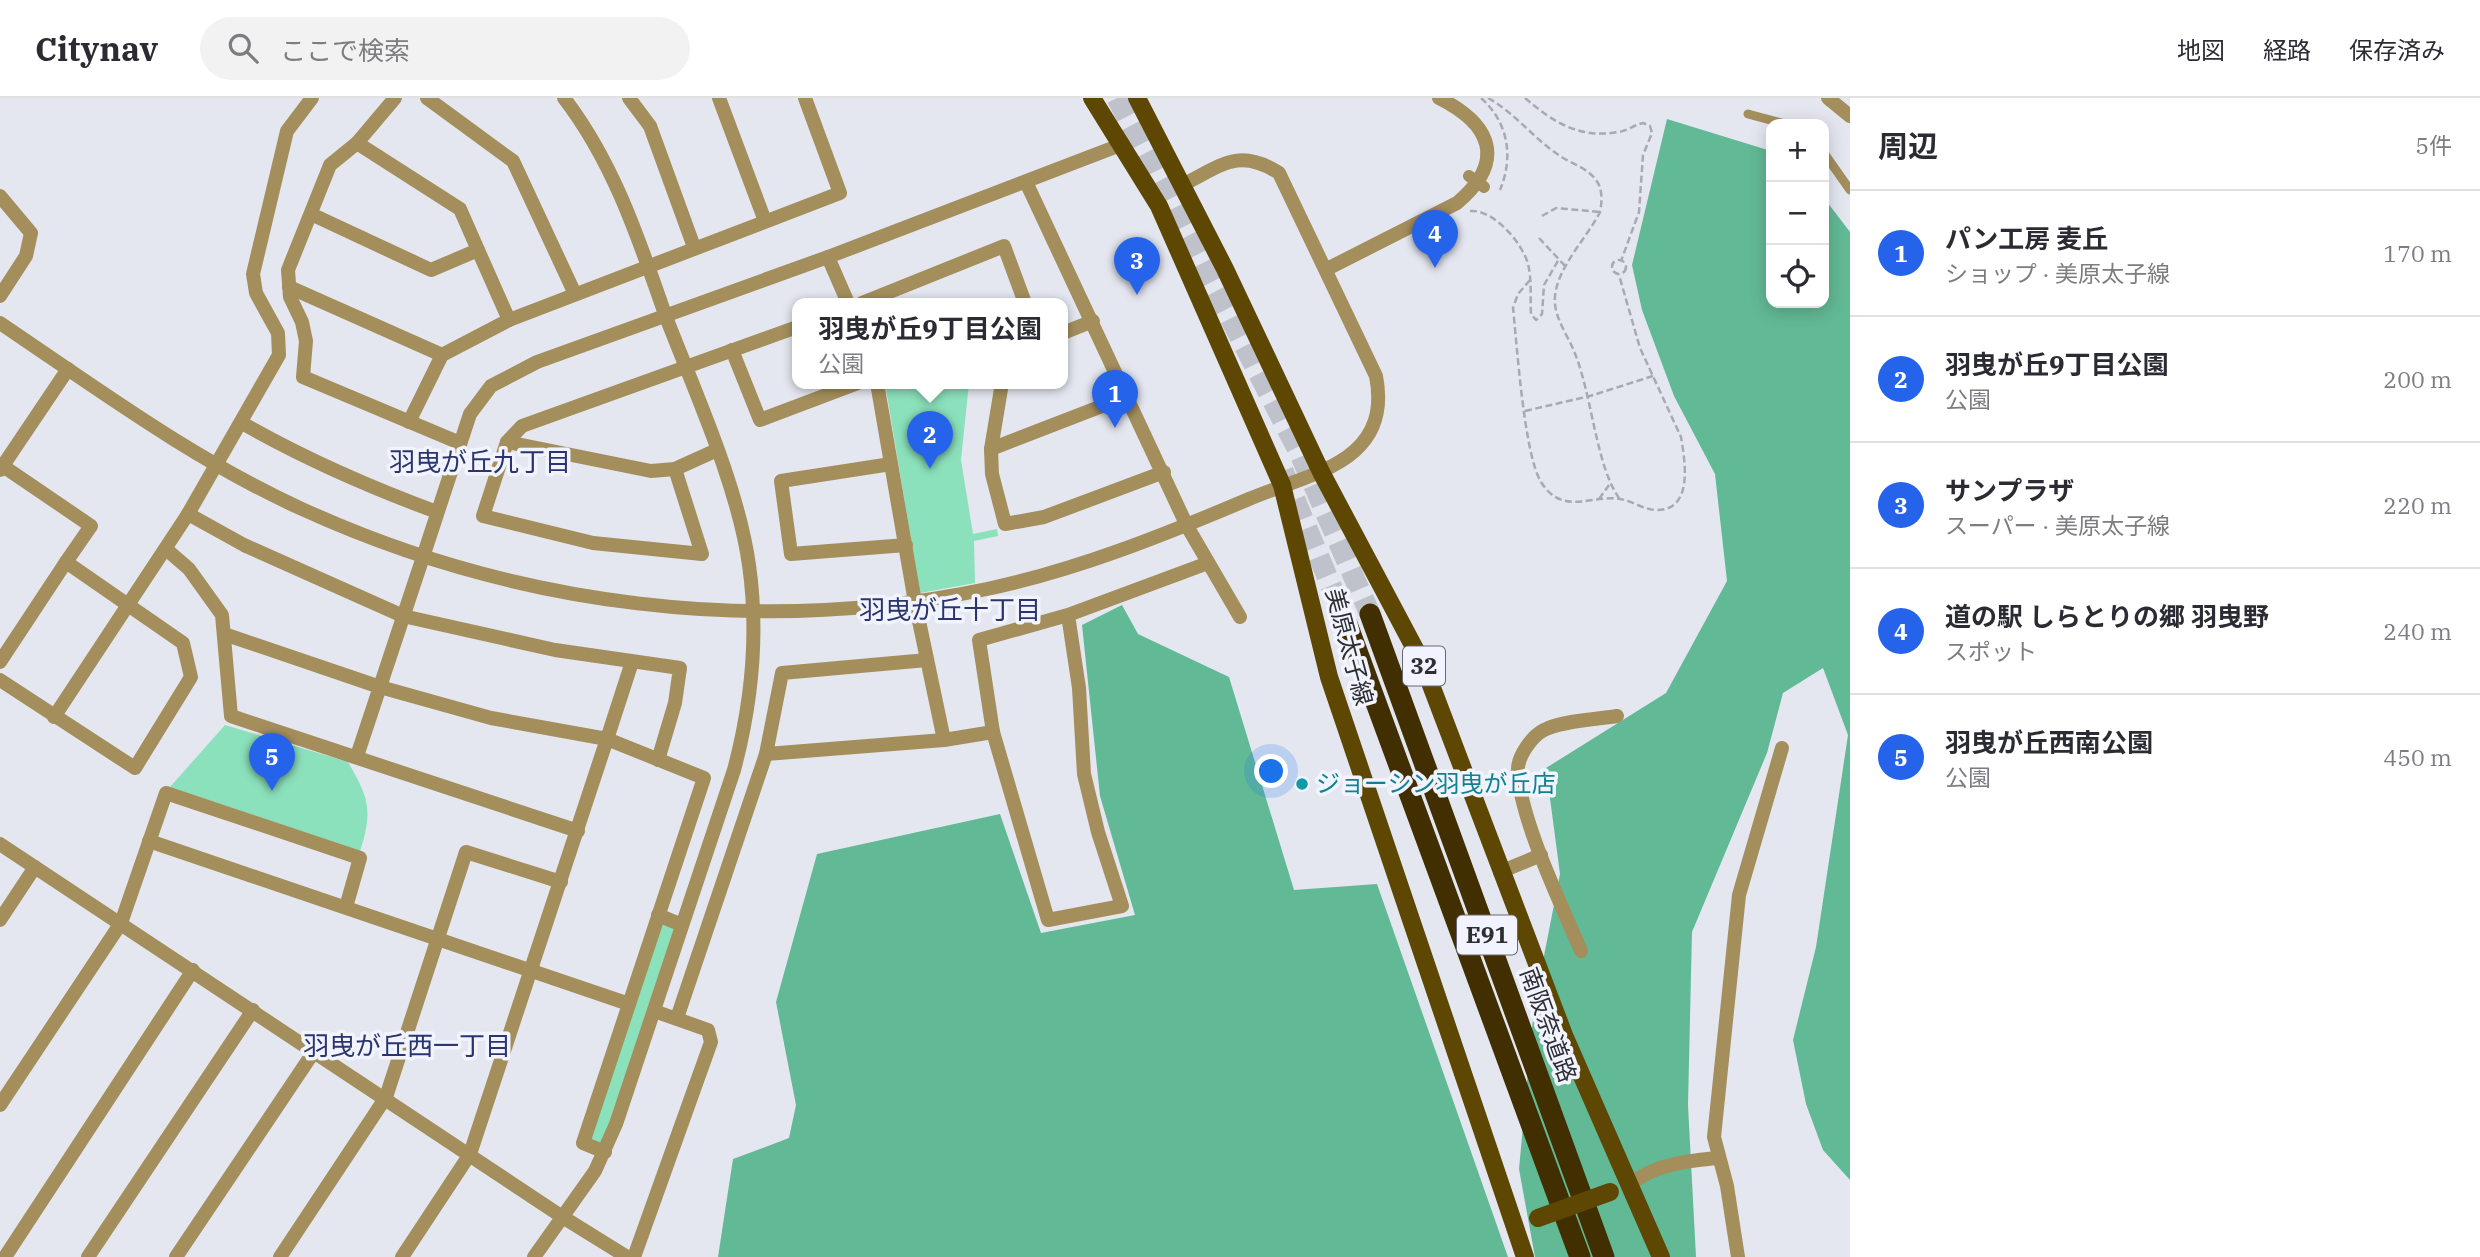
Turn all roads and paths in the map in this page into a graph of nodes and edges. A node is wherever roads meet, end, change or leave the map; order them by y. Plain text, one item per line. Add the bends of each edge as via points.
1 (313, 98) edge
2 (395, 98) edge
3 (427, 98) edge
4 (564, 98) edge
5 (631, 98) edge
6 (719, 98) edge
7 (805, 98) edge
8 (1092, 98) edge
9 (1137, 98) edge
10 (1439, 98) edge
11 (1488, 98) edge
12 (1525, 98) edge
13 (1828, 98) edge
14 (1748, 114) dead end
15 (1850, 116) edge
16 (1766, 119) edge
17 (357, 143) junction
18 (1123, 144) junction
19 (1829, 160) edge
20 (1026, 182) junction
21 (1182, 185) junction
22 (1850, 190) edge
23 (0, 196) edge
24 (1466, 211) dead end
25 (1600, 212) junction
26 (312, 214) junction
27 (1542, 216) dead end
28 (765, 221) junction
29 (1539, 238) dead end
30 (694, 247) junction
31 (478, 250) junction
32 (828, 257) junction
33 (1559, 259) junction
34 (1621, 261) junction
35 (648, 265) junction
36 (1567, 268) junction
37 (1327, 270) junction
38 (1619, 275) junction
39 (1530, 280) junction
40 (289, 286) junction
41 (575, 294) junction
42 (0, 296) edge
43 (846, 298) edge
44 (874, 298) edge
45 (1023, 298) edge
46 (666, 317) junction
47 (509, 320) junction
48 (1093, 321) junction
49 (0, 323) edge
50 (792, 329) edge
51 (1068, 331) edge
52 (732, 350) junction
53 (442, 355) junction
54 (686, 367) junction
55 (68, 369) junction
56 (1653, 376) junction
57 (842, 389) edge
58 (878, 389) edge
59 (1001, 389) edge
60 (1128, 396) junction
61 (1590, 396) junction
62 (1525, 411) junction
63 (409, 422) junction
64 (242, 423) junction
65 (508, 442) junction
66 (460, 443) junction
67 (990, 449) junction
68 (717, 450) junction
69 (891, 464) junction
70 (218, 466) junction
71 (1, 468) edge
72 (675, 469) junction
73 (1164, 472) junction
74 (1321, 472) junction
75 (1282, 485) junction
76 (1609, 485) junction
77 (1619, 499) junction
78 (1598, 501) junction
79 (437, 512) junction
80 (188, 514) junction
81 (1187, 526) junction
82 (906, 545) junction
83 (166, 549) junction
84 (423, 557) junction
85 (66, 562) junction
86 (1208, 564) junction
87 (915, 601) junction
88 (129, 603) junction
89 (754, 611) junction
90 (1370, 614) tunnel mouth
91 (1068, 615) junction
92 (403, 616) junction
93 (1240, 617) dead end
94 (1347, 624) tunnel mouth
95 (224, 634) junction
96 (927, 660) junction
97 (0, 662) edge
98 (632, 662) junction
99 (0, 680) edge
100 (380, 687) junction
101 (1617, 716) dead end
102 (54, 717) junction
103 (993, 732) junction
104 (607, 739) junction
105 (944, 740) junction
106 (1782, 748) dead end
107 (766, 754) junction
108 (356, 756) junction
109 (658, 760) junction
110 (578, 831) junction
111 (149, 841) junction
112 (0, 844) edge
113 (1541, 855) junction
114 (35, 867) junction
115 (1500, 872) junction
116 (561, 882) junction
117 (346, 907) junction
118 (659, 915) junction
119 (0, 920) edge
120 (121, 923) junction
121 (682, 925) junction
122 (437, 937) junction
123 (1581, 951) dead end
124 (193, 970) junction
125 (531, 971) junction
126 (629, 1004) junction
127 (253, 1010) junction
128 (654, 1012) junction
129 (677, 1018) junction
130 (315, 1050) junction
131 (386, 1097) junction
132 (0, 1105) edge
133 (605, 1152) junction
134 (470, 1154) junction
135 (1717, 1158) junction
136 (1631, 1184) junction
137 (561, 1216) junction
138 (1515, 1228) junction
139 (5, 1257) edge
140 (88, 1257) edge
141 (176, 1257) edge
142 (280, 1257) edge
143 (402, 1257) edge
144 (534, 1257) edge
145 (627, 1257) edge
146 (634, 1257) edge
147 (1525, 1257) edge
148 (1580, 1257) edge
149 (1604, 1257) edge
150 (1661, 1257) edge
151 (1738, 1257) edge

1 - 64 street via 287,131 253,274 256,293 278,333 279,355
2 - 17 street
3 - 41 street via 513,161
4 - 35 street via 611,171
5 - 30 street via 650,126
6 - 28 street
7 - 28 street via 841,193
8 - 18 main road, 美原太子線
9 - 21 main road, 美原太子線 / 32
10 - 37 street via 1480,128 1486,156 1477,182 1457,203
11 - 25 path via 1597,181 1603,201
12 - 34 path via 1553,122 1583,133 1620,132 1643,124 1650,127 1639,212
13 - 15 street
14 - 16 lane
17 - 26 street via 330,165
17 - 31 street via 460,209
18 - 20 street
18 - 75 main road, 美原太子線 via 1160,206
19 - 22 lane
20 - 32 street
20 - 48 street
21 - 37 street via 1238,159 1257,160 1279,173
21 - 74 main road, 美原太子線 / 32
23 - 42 street via 30,233 26,256
24 - 39 path via 1488,214 1513,237 1524,254
25 - 27 path via 1556,208
25 - 36 path
26 - 31 street via 431,270
26 - 40 street via 288,270
28 - 30 street
29 - 33 path
30 - 35 street
31 - 47 street
32 - 43 street
32 - 46 street
33 - 36 path
33 - 39 path via 1544,285 1539,320 1531,314
34 - 38 path via 1626,269
34 - 38 path via 1614,261 1612,267
35 - 41 street
35 - 46 street
36 - 61 path via 1555,297 1557,311
37 - 74 street via 1376,376 1380,405 1363,444
38 - 56 path
39 - 62 path via 1513,308
40 - 53 street
40 - 63 street via 306,341 303,377
41 - 47 street
44 - 45 street via 1004,246
46 - 54 street
46 - 66 street via 537,362 491,386 470,414
47 - 53 street
48 - 51 street
48 - 60 street
49 - 55 street
50 - 52 street
52 - 54 street
52 - 57 street via 760,420
53 - 63 street
54 - 65 street via 522,426
54 - 68 street
55 - 70 street
55 - 71 street
56 - 61 path
56 - 77 path via 1681,437 1685,489 1670,508 1659,510
58 - 69 street
59 - 67 street
60 - 67 street
60 - 73 street
61 - 62 path
61 - 76 path
62 - 78 path via 1541,481 1560,498 1574,503
63 - 66 street
64 - 70 street
64 - 79 street via 365,486
65 - 72 street via 651,471
65 - 72 street via 482,516 593,543 702,554
66 - 79 street
67 - 73 street via 1005,524 1044,517
68 - 72 street
68 - 89 street via 744,538
69 - 82 street
69 - 82 street via 781,481 791,554
70 - 80 street
70 - 84 street via 301,509
71 - 85 street via 91,526
73 - 81 street
74 - 75 street
74 - 115 main road, 美原太子線 / 32 via 1423,664
75 - 81 street
75 - 138 main road, 美原太子線 via 1329,677
76 - 77 path
76 - 78 path
77 - 78 path
79 - 84 street
80 - 83 street
80 - 92 street via 244,545
81 - 86 street
81 - 87 street via 1034,577
82 - 87 street
83 - 88 street
83 - 95 street via 189,569 222,615
84 - 89 street via 502,580 604,599
84 - 92 street
85 - 88 street
85 - 97 street
86 - 91 street
86 - 93 street
87 - 89 street
87 - 96 street
88 - 102 street
88 - 102 street via 183,643 191,677 135,768
89 - 121 street via 747,719
90 - 149 highway, 南阪奈道路 / E91
91 - 103 street via 979,640
91 - 103 street via 1079,688 1084,774 1122,906 1048,920
92 - 98 street via 478,635
92 - 100 street
94 - 148 highway, 南阪奈道路 / E91
95 - 100 street
95 - 108 street via 231,716
96 - 105 street
96 - 107 street via 782,673
98 - 104 street
98 - 109 street via 680,668 676,703
99 - 102 street
100 - 104 street via 491,718
100 - 108 street
101 - 113 street via 1544,730 1528,744 1518,766 1520,789
103 - 105 street
104 - 109 street
104 - 110 street
105 - 107 street
106 - 135 street via 1739,895 1714,1137
107 - 129 street
108 - 110 street
109 - 118 street via 704,778
110 - 116 street
111 - 117 street
111 - 117 street via 166,793 360,858
111 - 120 street
112 - 114 street
113 - 115 street
113 - 123 street
114 - 119 street
114 - 120 street
115 - 136 main road, 美原太子線 / 32 via 1564,1035
116 - 122 street via 466,852
116 - 125 street
117 - 122 street
118 - 121 street
118 - 126 street
120 - 124 street
120 - 132 street
121 - 128 street
122 - 125 street
122 - 131 street
124 - 127 street
124 - 139 street
125 - 126 street
125 - 134 street
126 - 133 street via 583,1143
127 - 130 street
127 - 140 street
128 - 129 street
128 - 133 street
129 - 146 street via 708,1030 711,1042
130 - 131 street
130 - 141 street
131 - 134 street
131 - 142 street
133 - 137 street
134 - 137 street
134 - 143 street
135 - 136 street via 1684,1161 1640,1175
135 - 151 street via 1727,1186
136 - 138 main road, bridge
136 - 150 main road, 美原太子線 / 32
137 - 144 street
137 - 145 street
138 - 147 main road, 美原太子線

